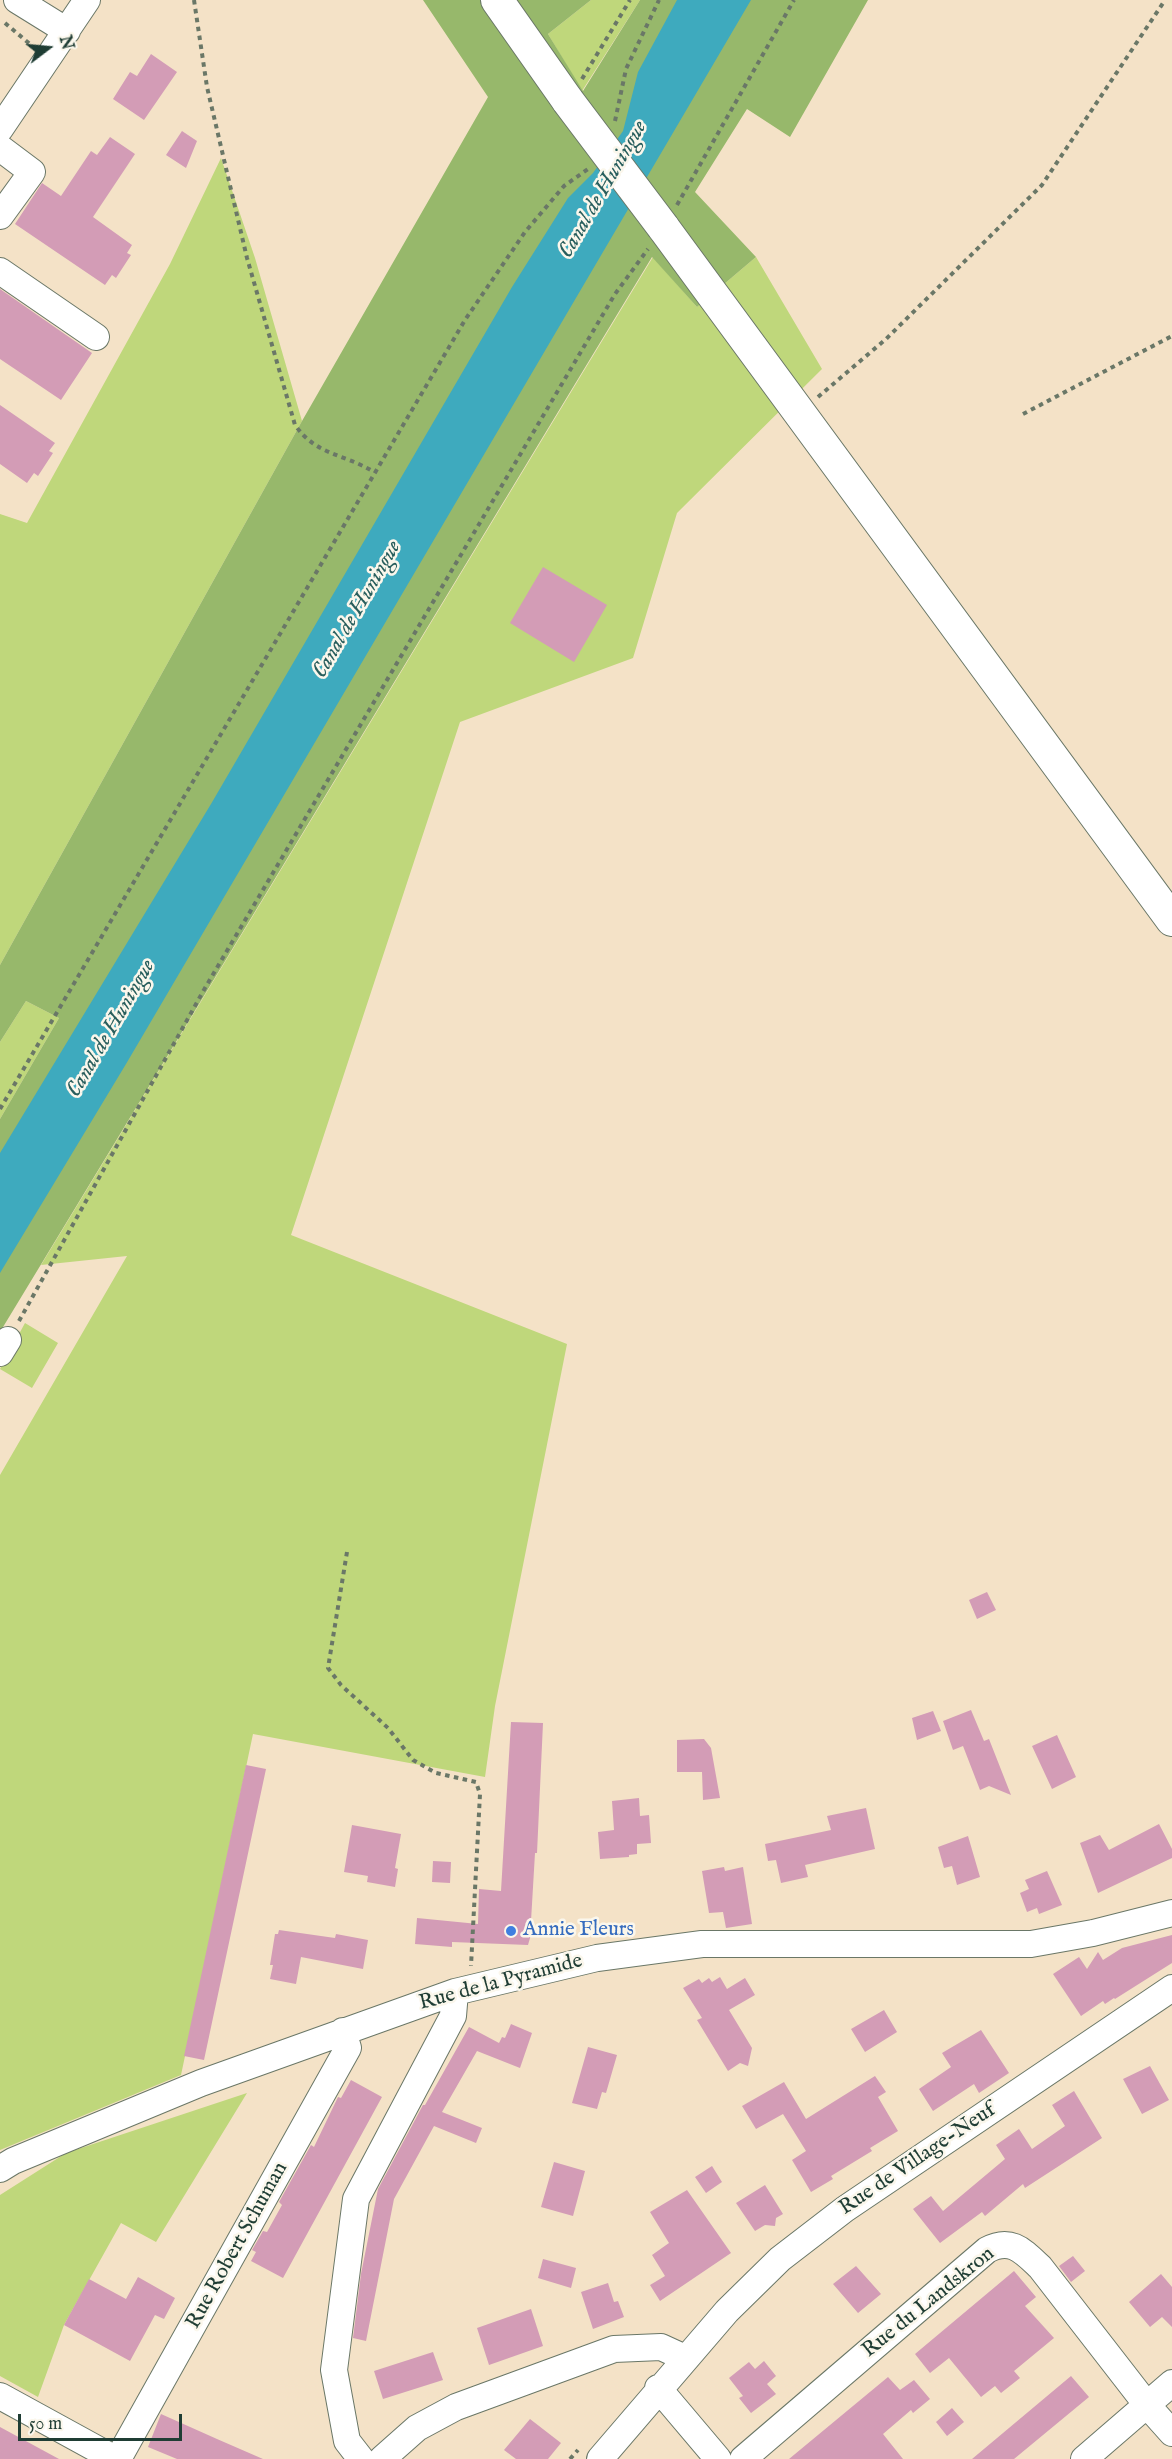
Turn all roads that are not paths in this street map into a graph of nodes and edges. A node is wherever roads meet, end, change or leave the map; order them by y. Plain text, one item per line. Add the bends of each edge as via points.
1 (17, 0) edge
2 (87, 0) edge
3 (497, 0) edge
4 (67, 31) junction
5 (0, 129) edge
6 (0, 148) edge
7 (0, 216) edge
8 (0, 271) edge
9 (96, 337) dead end
10 (1172, 920) edge
11 (1172, 1913) edge
12 (1172, 1988) edge
13 (464, 1990) junction
14 (343, 2031) junction
15 (0, 2169) edge
16 (685, 2358) junction
17 (1172, 2383) edge
18 (658, 2388) junction
19 (0, 2396) edge
20 (1147, 2405) junction
21 (1172, 2433) edge
22 (116, 2459) edge
23 (361, 2459) edge
24 (382, 2459) edge
25 (600, 2459) edge
26 (718, 2459) edge
27 (743, 2459) edge
28 (1084, 2459) edge

1 - 4 street
2 - 4 street
3 - 10 main road, bridge
4 - 5 street
6 - 7 street via 32,172
8 - 9 street
11 - 13 street, Rue de la Pyramide via 1031,1944 702,1944 597,1958
12 - 16 street, Rue de Village-Neuf via 845,2209 780,2259
13 - 14 street, Rue de la Pyramide
13 - 23 street via 356,2199 334,2370 347,2441
14 - 15 street, Rue de la Pyramide via 201,2083
14 - 22 street, Rue Robert Schuman via 348,2048
16 - 18 street, Rue de Village-Neuf
16 - 24 street via 661,2347 614,2349 456,2407 417,2428
17 - 20 street
18 - 25 street, Rue de Village-Neuf
18 - 26 street
19 - 22 street, Rue Robert Schuman
20 - 21 street, Rue du Landskron
20 - 27 street, Rue du Landskron via 1040,2267 1020,2248 997,2245
20 - 28 street

